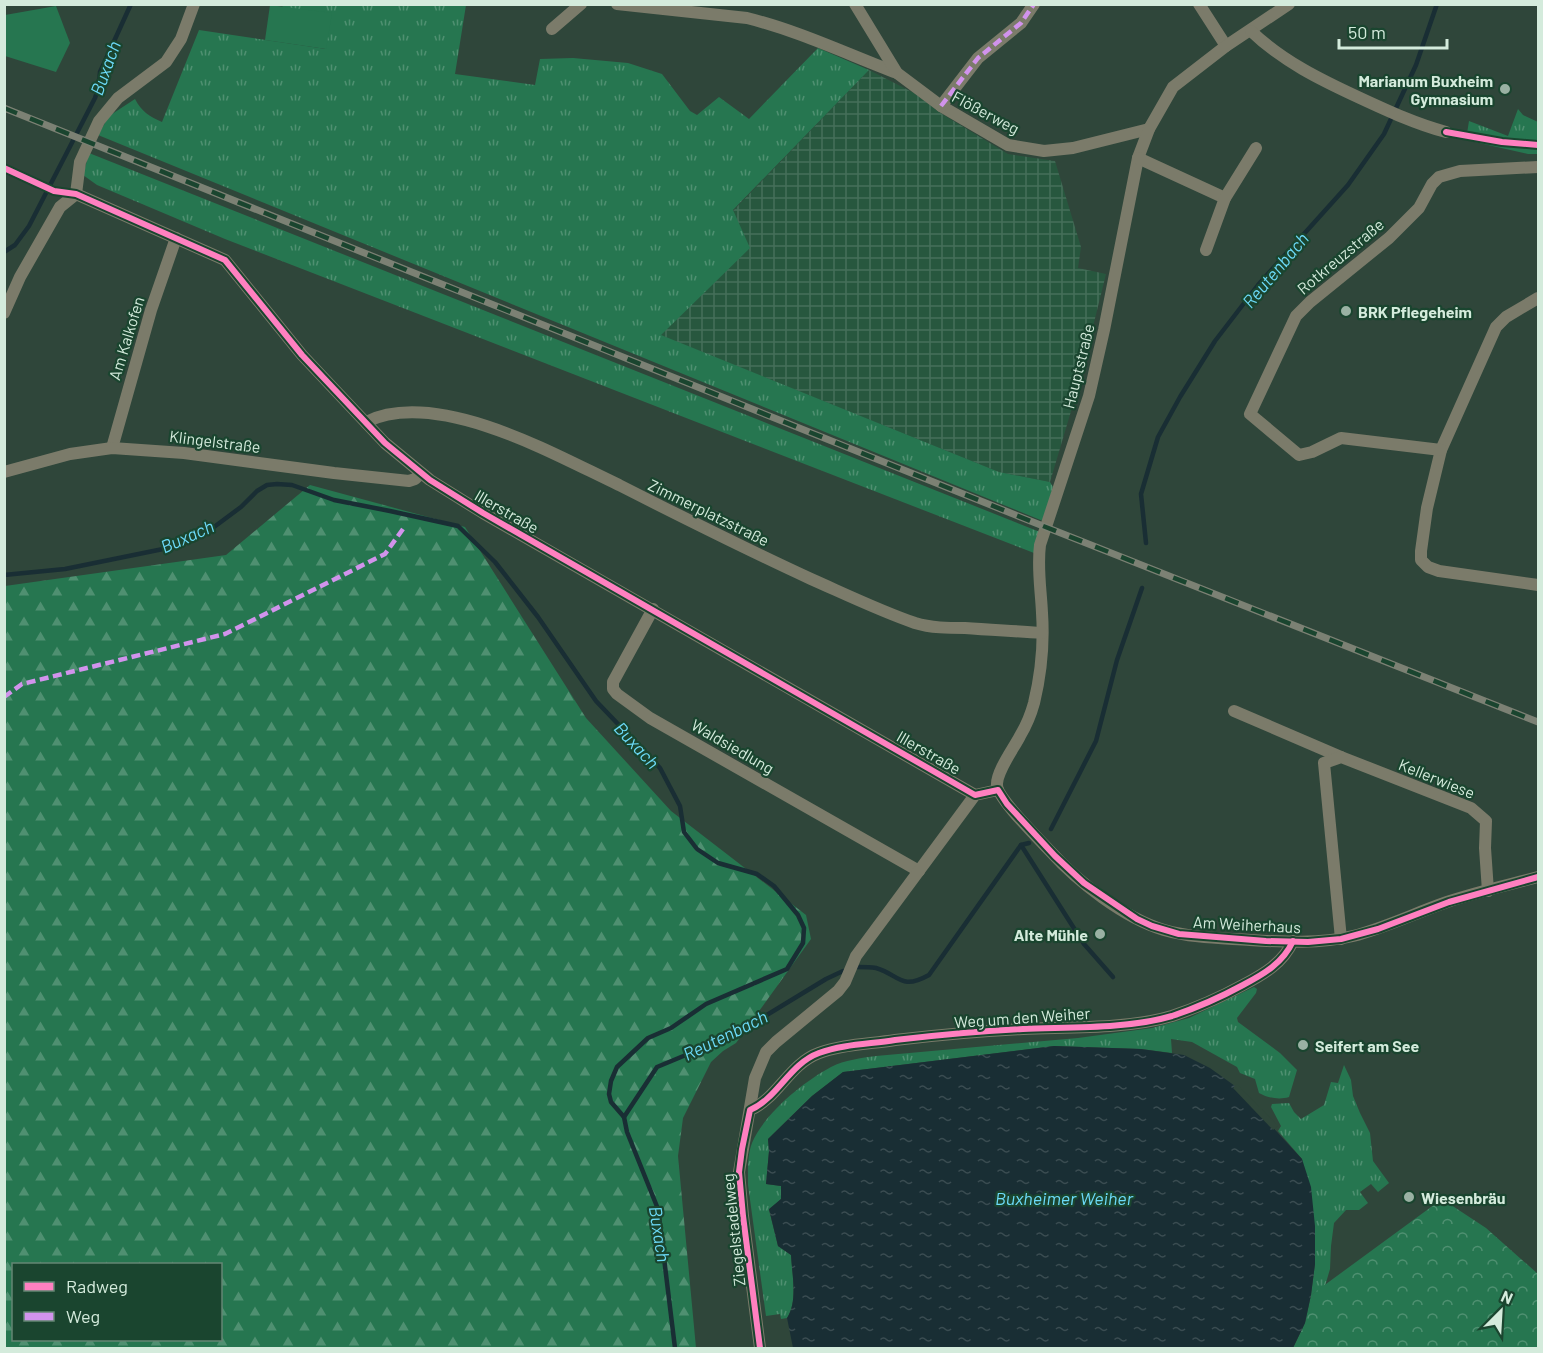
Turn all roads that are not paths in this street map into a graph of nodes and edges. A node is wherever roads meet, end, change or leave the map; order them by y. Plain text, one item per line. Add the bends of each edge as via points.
1 (194, 4) edge
2 (581, 4) edge
3 (617, 4) edge
4 (855, 4) edge
5 (1034, 4) edge
6 (1199, 4) edge
7 (1289, 4) edge
8 (552, 29) dead end
9 (1251, 31) junction
10 (1226, 46) junction
11 (897, 73) junction
12 (941, 106) junction
13 (1149, 129) junction
14 (1446, 132) dead end
15 (1256, 148) dead end
16 (1138, 158) junction
17 (1539, 167) edge
18 (77, 189) junction
19 (1225, 198) junction
20 (176, 238) junction
21 (1206, 250) dead end
22 (1539, 298) edge
23 (4, 313) edge
24 (366, 422) junction
25 (112, 448) junction
26 (1441, 450) junction
27 (4, 472) edge
28 (421, 473) junction
29 (1539, 585) edge
30 (653, 609) junction
31 (1042, 633) junction
32 (1234, 711) dead end
33 (1341, 757) junction
34 (998, 790) junction
35 (975, 795) junction
36 (919, 871) junction
37 (1539, 878) edge
38 (1488, 891) junction
39 (1341, 939) junction
40 (1293, 941) junction
41 (750, 1110) junction
42 (760, 1348) edge

1 - 18 street via 181,39 166,62 118,98 99,122 80,162
2 - 8 street
3 - 11 street via 756,20
4 - 11 street, Flößerweg
5 - 12 street via 1021,23 978,58
6 - 10 street
7 - 9 street, Hauptstraße
9 - 10 street, Hauptstraße
9 - 14 street via 1308,73 1399,116
10 - 13 street, Hauptstraße via 1173,87
11 - 12 street, Flößerweg
12 - 13 street, Flößerweg via 1000,142 1044,151 1073,148
13 - 16 street, Hauptstraße
15 - 19 street
16 - 19 street
16 - 31 street, Hauptstraße via 1089,396 1040,545
17 - 26 street, Rotkreuzstraße via 1460,171 1439,177 1419,208 1389,238 1296,316 1250,414 1299,455 1341,438
18 - 20 street, Illerstraße
18 - 23 street via 60,207
19 - 21 street
20 - 24 street, Illerstraße via 229,265 327,384
20 - 25 street, Am Kalkofen
22 - 26 street via 1496,327
24 - 28 street, Illerstraße
24 - 31 street, Zimmerplatzstraße via 382,415 413,412 484,426 587,470 773,562 914,622
25 - 27 street, Klingelstraße via 59,456
25 - 28 street, Klingelstraße via 409,481
26 - 29 street via 1427,508 1421,560 1439,571
28 - 30 street, Illerstraße via 456,497
30 - 35 street, Illerstraße
30 - 36 street, Waldsiedlung via 614,682 617,694 650,718
31 - 34 street, Hauptstraße via 1033,705 999,775
32 - 33 street, Kellerwiese
33 - 38 street, Kellerwiese via 1471,808 1486,821
33 - 39 street via 1324,763
34 - 35 street
34 - 40 street, Am Weiherhaus via 1084,883 1137,919 1179,933
35 - 36 street, Ziegelstadelweg
36 - 41 street, Ziegelstadelweg via 856,956 838,991 766,1053 755,1078
37 - 38 street, Am Weiherhaus
38 - 39 street, Am Weiherhaus
39 - 40 street, Am Weiherhaus
40 - 41 street, Weg um den Weiher via 1281,960 1257,978 1173,1016 912,1038 834,1049 804,1060 764,1102
41 - 42 street, Ziegelstadelweg via 739,1172

